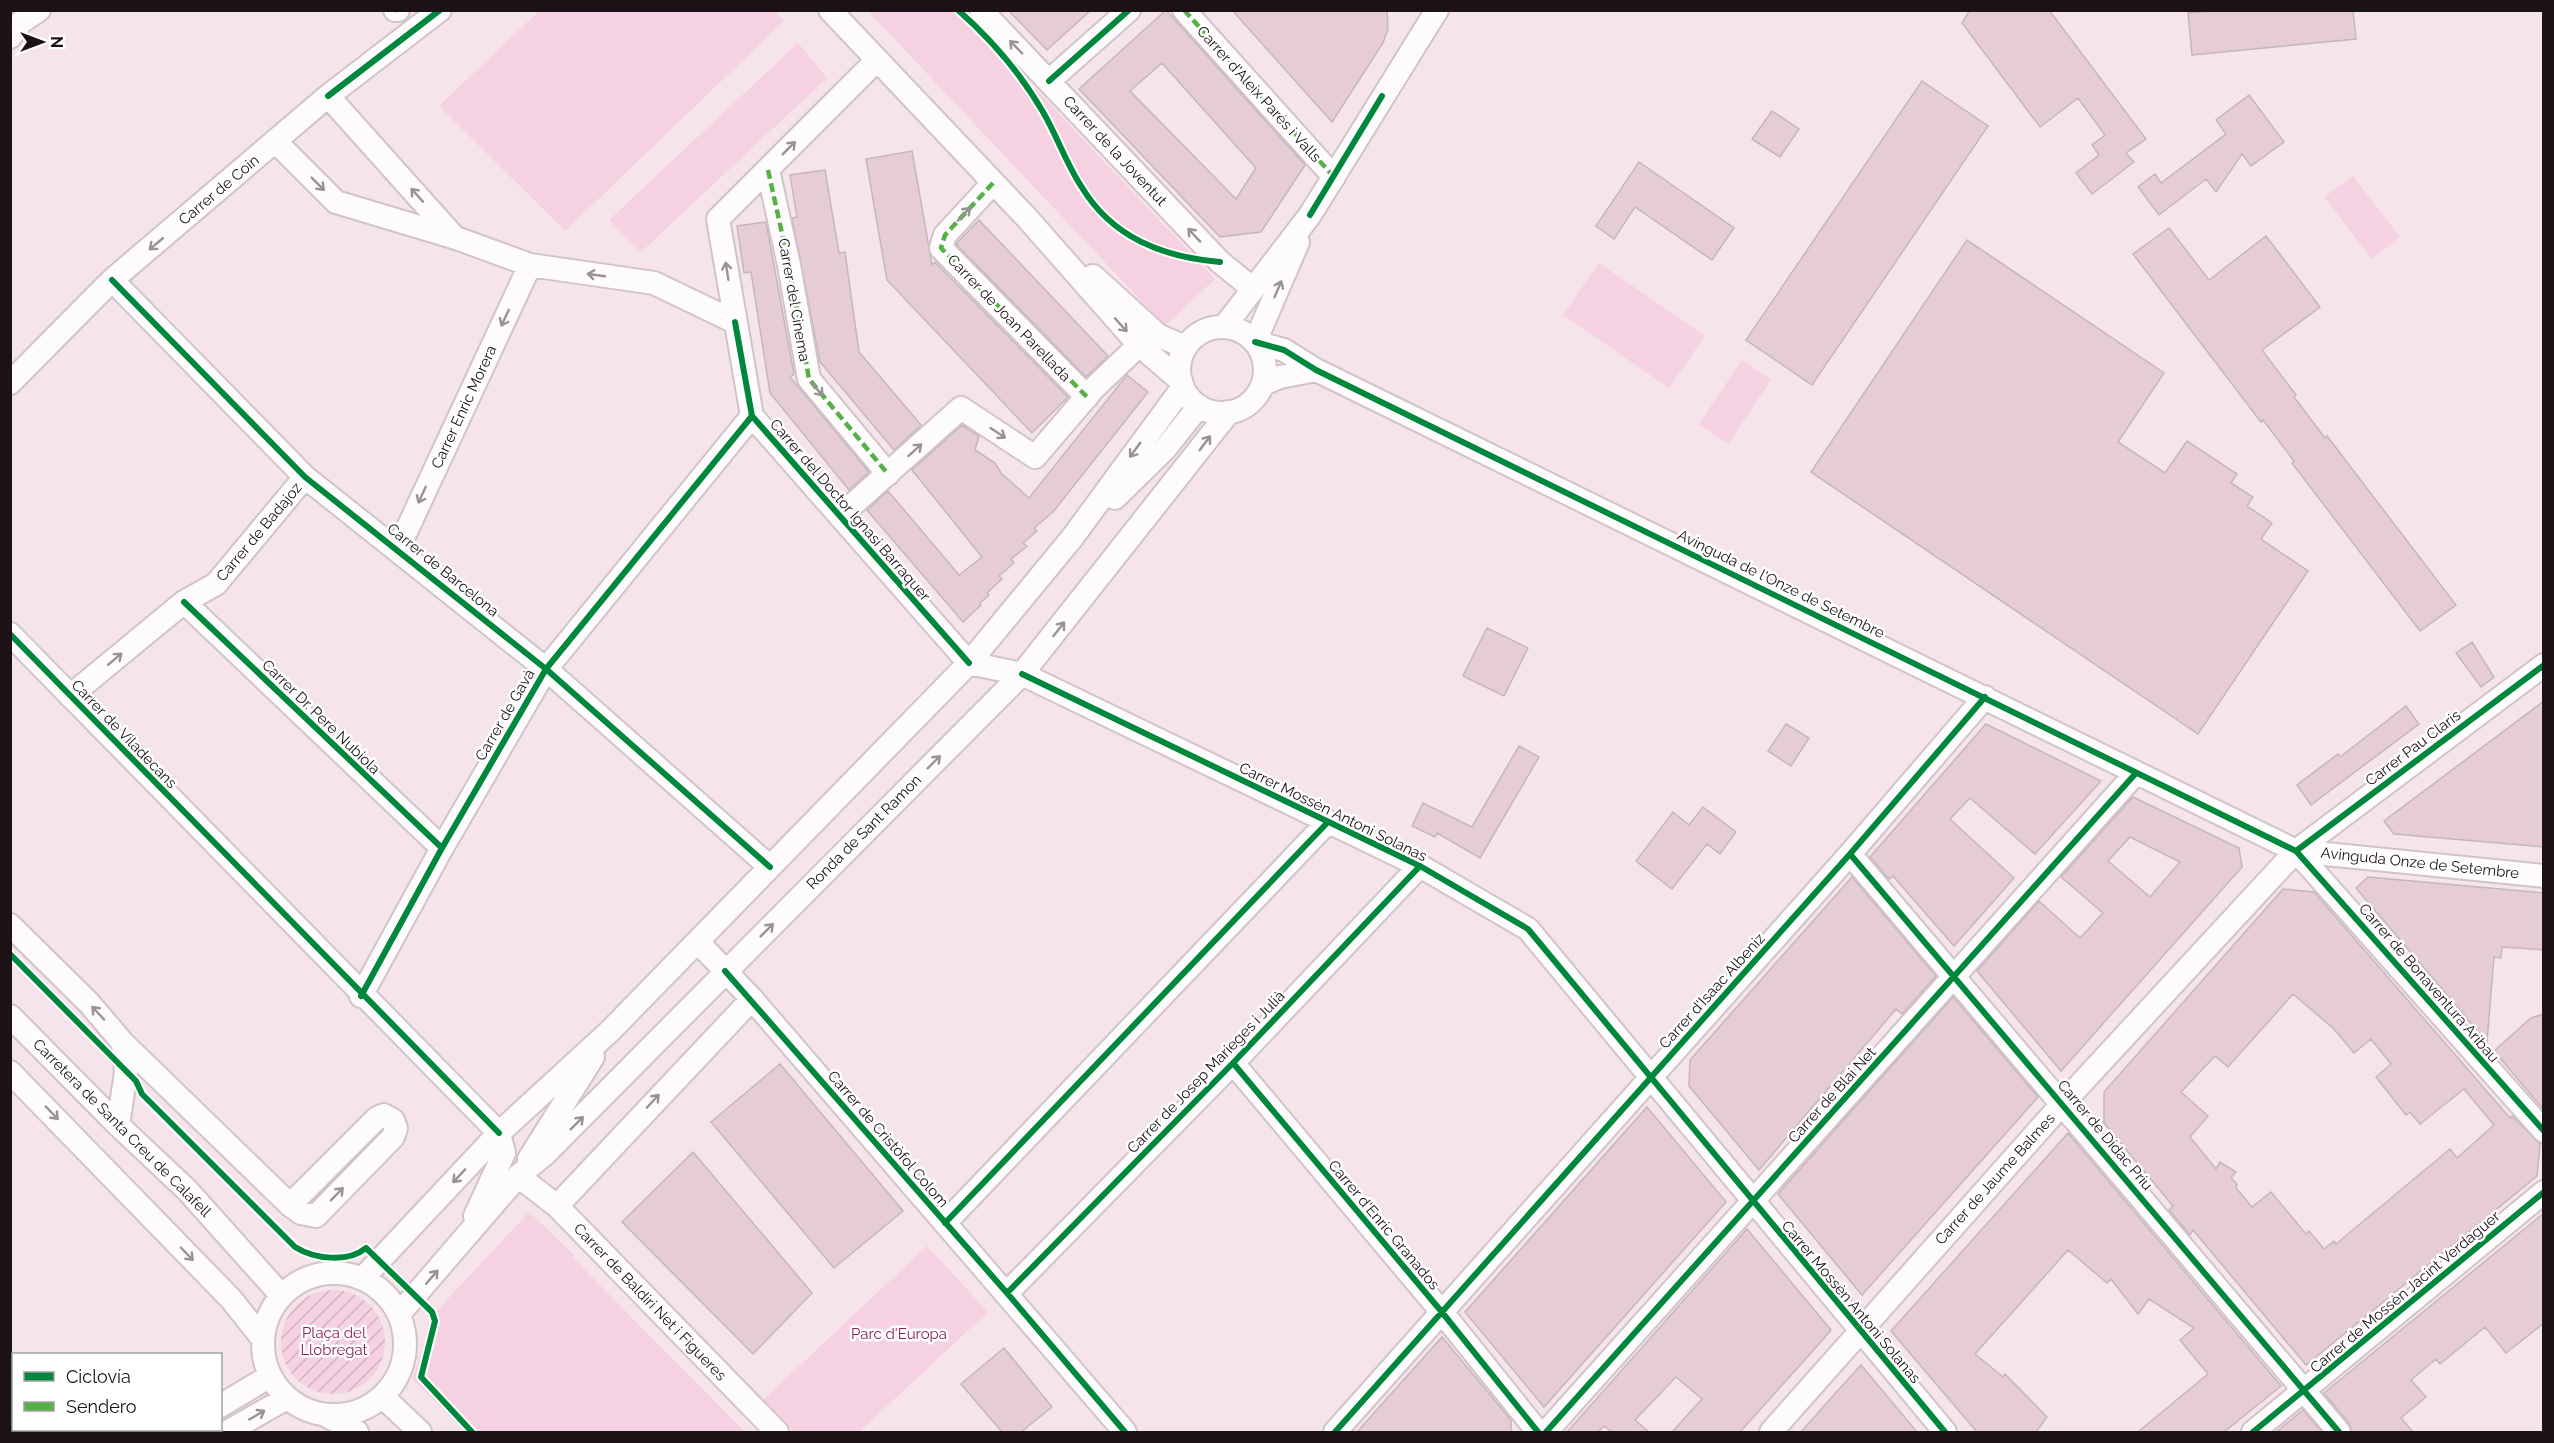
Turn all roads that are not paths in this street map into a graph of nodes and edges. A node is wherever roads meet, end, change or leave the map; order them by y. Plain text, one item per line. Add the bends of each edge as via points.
1 (440, 10) edge
2 (830, 10) edge
3 (981, 10) edge
4 (1129, 10) edge
5 (1184, 10) edge
6 (1432, 13) edge
7 (876, 61) junction
8 (1049, 81) junction
9 (328, 96) junction
10 (276, 142) junction
11 (768, 170) junction
12 (1334, 177) junction
13 (993, 183) junction
14 (1310, 215) junction
15 (1027, 218) junction
16 (456, 238) junction
17 (530, 265) junction
18 (112, 280) junction
19 (1252, 288) junction
20 (735, 322) junction
21 (1224, 327) junction
22 (1255, 342) junction
23 (1139, 345) junction
24 (1186, 347) junction
25 (1316, 370) junction
26 (10, 383) edge
27 (1182, 384) junction
28 (1263, 384) junction
29 (1087, 397) junction
30 (1199, 406) junction
31 (1229, 412) junction
32 (752, 416) junction
33 (1185, 467) junction
34 (888, 474) junction
35 (305, 477) junction
36 (1124, 490) junction
37 (840, 516) junction
38 (1072, 538) junction
39 (398, 549) junction
40 (184, 602) junction
41 (10, 634) edge
42 (969, 663) junction
43 (2544, 665) edge
44 (546, 669) junction
45 (1022, 674) junction
46 (70, 696) junction
47 (1985, 698) junction
48 (2136, 773) junction
49 (1328, 823) junction
50 (442, 848) junction
51 (2296, 850) junction
52 (1851, 854) junction
53 (1420, 866) junction
54 (770, 867) junction
55 (2544, 876) edge
56 (10, 925) edge
57 (698, 942) junction
58 (726, 971) junction
59 (1954, 976) junction
60 (361, 996) junction
61 (752, 999) junction
62 (10, 1016) edge
63 (610, 1031) junction
64 (123, 1043) junction
65 (1233, 1063) junction
66 (10, 1072) edge
67 (1651, 1076) junction
68 (2063, 1102) junction
69 (118, 1125) junction
70 (2544, 1131) edge
71 (499, 1133) junction
72 (518, 1176) junction
73 (2544, 1192) edge
74 (1753, 1201) junction
75 (291, 1205) junction
76 (557, 1206) junction
77 (945, 1223) junction
78 (464, 1240) junction
79 (363, 1278) junction
80 (1007, 1293) junction
81 (281, 1295) junction
82 (1441, 1311) junction
83 (399, 1314) junction
84 (1859, 1332) junction
85 (262, 1338) junction
86 (270, 1376) junction
87 (2305, 1391) junction
88 (383, 1397) junction
89 (287, 1398) junction
90 (222, 1405) edge
91 (327, 1416) junction
92 (227, 1432) edge
93 (357, 1432) edge
94 (420, 1432) edge
95 (777, 1432) edge
96 (1125, 1432) edge
97 (1335, 1432) edge
98 (1538, 1432) edge
99 (1546, 1432) edge
100 (1771, 1432) edge
101 (1945, 1432) edge
102 (2253, 1432) edge
103 (2339, 1432) edge

1 - 9 street, Carrer de Coin
2 - 7 street
8 -> 3 street, Carrer de la Joventut
4 - 8 street
5 - 12 street, Carrer d'Aleix Parés i Valls
6 - 12 street
11 -> 7 street, Carrer del Doctor Ignasi Barraquer
7 - 13 street
19 -> 8 street, Carrer de la Joventut via 1220,262
9 - 10 street, Carrer de Coin
16 -> 9 street
10 -> 16 street via 336,202
10 -> 18 street, Carrer de Coin via 199,221
20 -> 11 street, Carrer del Doctor Ignasi Barraquer via 718,219
11 -> 34 street, Carrer del Cinema via 809,379
12 - 14 street
13 - 15 street
29 -> 13 street, Carrer de Joan Parellada via 941,248 945,235
14 - 19 street
22 -> 14 street
15 -> 23 street
15 - 24 street via 1159,336
16 - 17 street
20 -> 17 street via 654,283
17 -> 39 street, Carrer Enric Morera
18 - 26 street, Carrer de Coin
18 - 35 street, Carrer de Barcelona
19 - 21 street
20 - 32 street, Carrer del Doctor Ignasi Barraquer
21 - 22 street via 1239,330
21 - 24 street via 1202,332
22 - 25 street, Avinguda de l'Onze de Setembre via 1284,350
22 - 28 street via 1264,359
23 - 27 street
23 - 29 street
24 - 27 street via 1180,362
25 - 28 street
25 - 47 street, Avinguda de l'Onze de Setembre
27 - 30 street
27 -> 38 street, Ronda de Sant Ramon
28 - 31 street, Ronda de Sant Ramon via 1247,405
34 -> 29 street via 961,408 1035,457
30 - 31 street
30 - 36 street, Ronda de Sant Ramon via 1177,436
33 -> 31 street, Ronda de Sant Ramon
32 - 37 street, Carrer del Doctor Ignasi Barraquer
32 - 44 street, Carrer de Gavà
33 - 36 street, Ronda de Sant Ramon
45 -> 33 street, Ronda de Sant Ramon
34 - 37 street
35 - 39 street, Carrer de Barcelona
35 - 40 street, Carrer de Badajoz via 216,584
36 - 38 street, Ronda de Sant Ramon
37 - 42 street, Carrer del Doctor Ignasi Barraquer
38 - 42 street, Ronda de Sant Ramon
39 - 44 street, Carrer de Barcelona
46 -> 40 street, Carrer de Badajoz
40 - 50 street, Carrer Dr. Pere Nubiola
41 - 46 street, Carrer de Viladecans
42 - 45 street, Carrer Mossèn Antoni Solanas
42 - 54 street, Ronda de Sant Ramon
43 - 51 street, Carrer Pau Claris
44 - 50 street, Carrer de Gavà
44 - 54 street, Carrer de Barcelona
45 - 49 street, Carrer Mossèn Antoni Solanas
58 -> 45 street, Ronda de Sant Ramon
46 - 60 street, Carrer de Viladecans
47 - 48 street, Avinguda de l'Onze de Setembre
47 - 52 street, Carrer d'Isaac Albeniz
48 - 51 street, Avinguda de l'Onze de Setembre
48 - 59 street, Carrer de Blai Net
49 - 53 street, Carrer Mossèn Antoni Solanas
49 - 77 street
50 - 60 street, Carrer de Gavà
51 - 55 street, Avinguda Onze de Setembre
51 - 68 street, Carrer de Jaume Balmes
51 - 70 street, Carrer de Bonaventura Aribau
52 - 59 street, Carrer de Dídac Priu
52 - 67 street, Carrer d'Isaac Albeniz
53 - 65 street, Carrer de Josep Marieges i Julià
53 - 67 street, Carrer Mossèn Antoni Solanas via 1528,929
54 - 57 street, Ronda de Sant Ramon
64 -> 56 street via 89,1003
57 - 58 street, Carrer de Cristòfol Colom
57 - 63 street, Ronda de Sant Ramon
58 - 61 street, Carrer de Cristòfol Colom
72 -> 58 street, Ronda de Sant Ramon via 544,1155
59 - 68 street, Carrer de Dídac Priu
59 - 74 street, Carrer de Blai Net
60 - 71 street, Carrer de Viladecans
76 -> 61 street
61 - 77 street, Carrer de Cristòfol Colom
62 - 69 street, Carretera de Santa Creu de Calafell
63 - 71 street, Ronda de Sant Ramon
63 - 72 street, Ronda de Sant Ramon
64 - 69 street via 126,1072
64 - 75 street
65 - 80 street, Carrer de Josep Marieges i Julià
65 - 82 street, Carrer d'Enric Granados
66 -> 85 street via 231,1299
67 - 74 street, Carrer Mossèn Antoni Solanas
67 - 82 street, Carrer d'Isaac Albeniz
68 - 84 street, Carrer de Jaume Balmes
68 - 87 street, Carrer de Dídac Priu
69 - 81 street, Carretera de Santa Creu de Calafell via 187,1190
71 - 78 street via 504,1153
71 -> 79 street, Ronda de Sant Ramon
72 - 76 street, Carrer de Baldiri Net i Figueres
72 - 78 street, Ronda de Sant Ramon
73 - 87 street, Carrer de Mossèn Jacint Verdaguer
74 - 84 street, Carrer Mossèn Antoni Solanas
74 - 99 street, Carrer de Blai Net
75 -> 75 street via 301,1213 316,1216 393,1137 393,1120 384,1115 377,1118
76 - 95 street, Carrer de Baldiri Net i Figueres
77 - 80 street, Carrer de Cristòfol Colom
83 -> 78 street, Ronda de Sant Ramon
79 - 81 street via 326,1272 302,1279
79 - 83 street via 386,1294
80 - 96 street, Carrer de Cristòfol Colom
81 - 85 street via 267,1316
82 - 97 street, Carrer d'Isaac Albeniz
82 - 98 street, Carrer d'Enric Granados
83 - 88 street via 404,1328 404,1359 398,1377
84 - 100 street, Carrer de Jaume Balmes
84 - 101 street, Carrer Mossèn Antoni Solanas
85 - 86 street via 263,1358
86 - 89 street
86 - 90 street
87 - 102 street, Carrer de Mossèn Jacint Verdaguer
87 - 103 street, Carrer de Dídac Priu
88 - 91 street via 351,1414
88 - 94 street
89 - 91 street via 307,1411
92 -> 89 street
91 - 93 street

